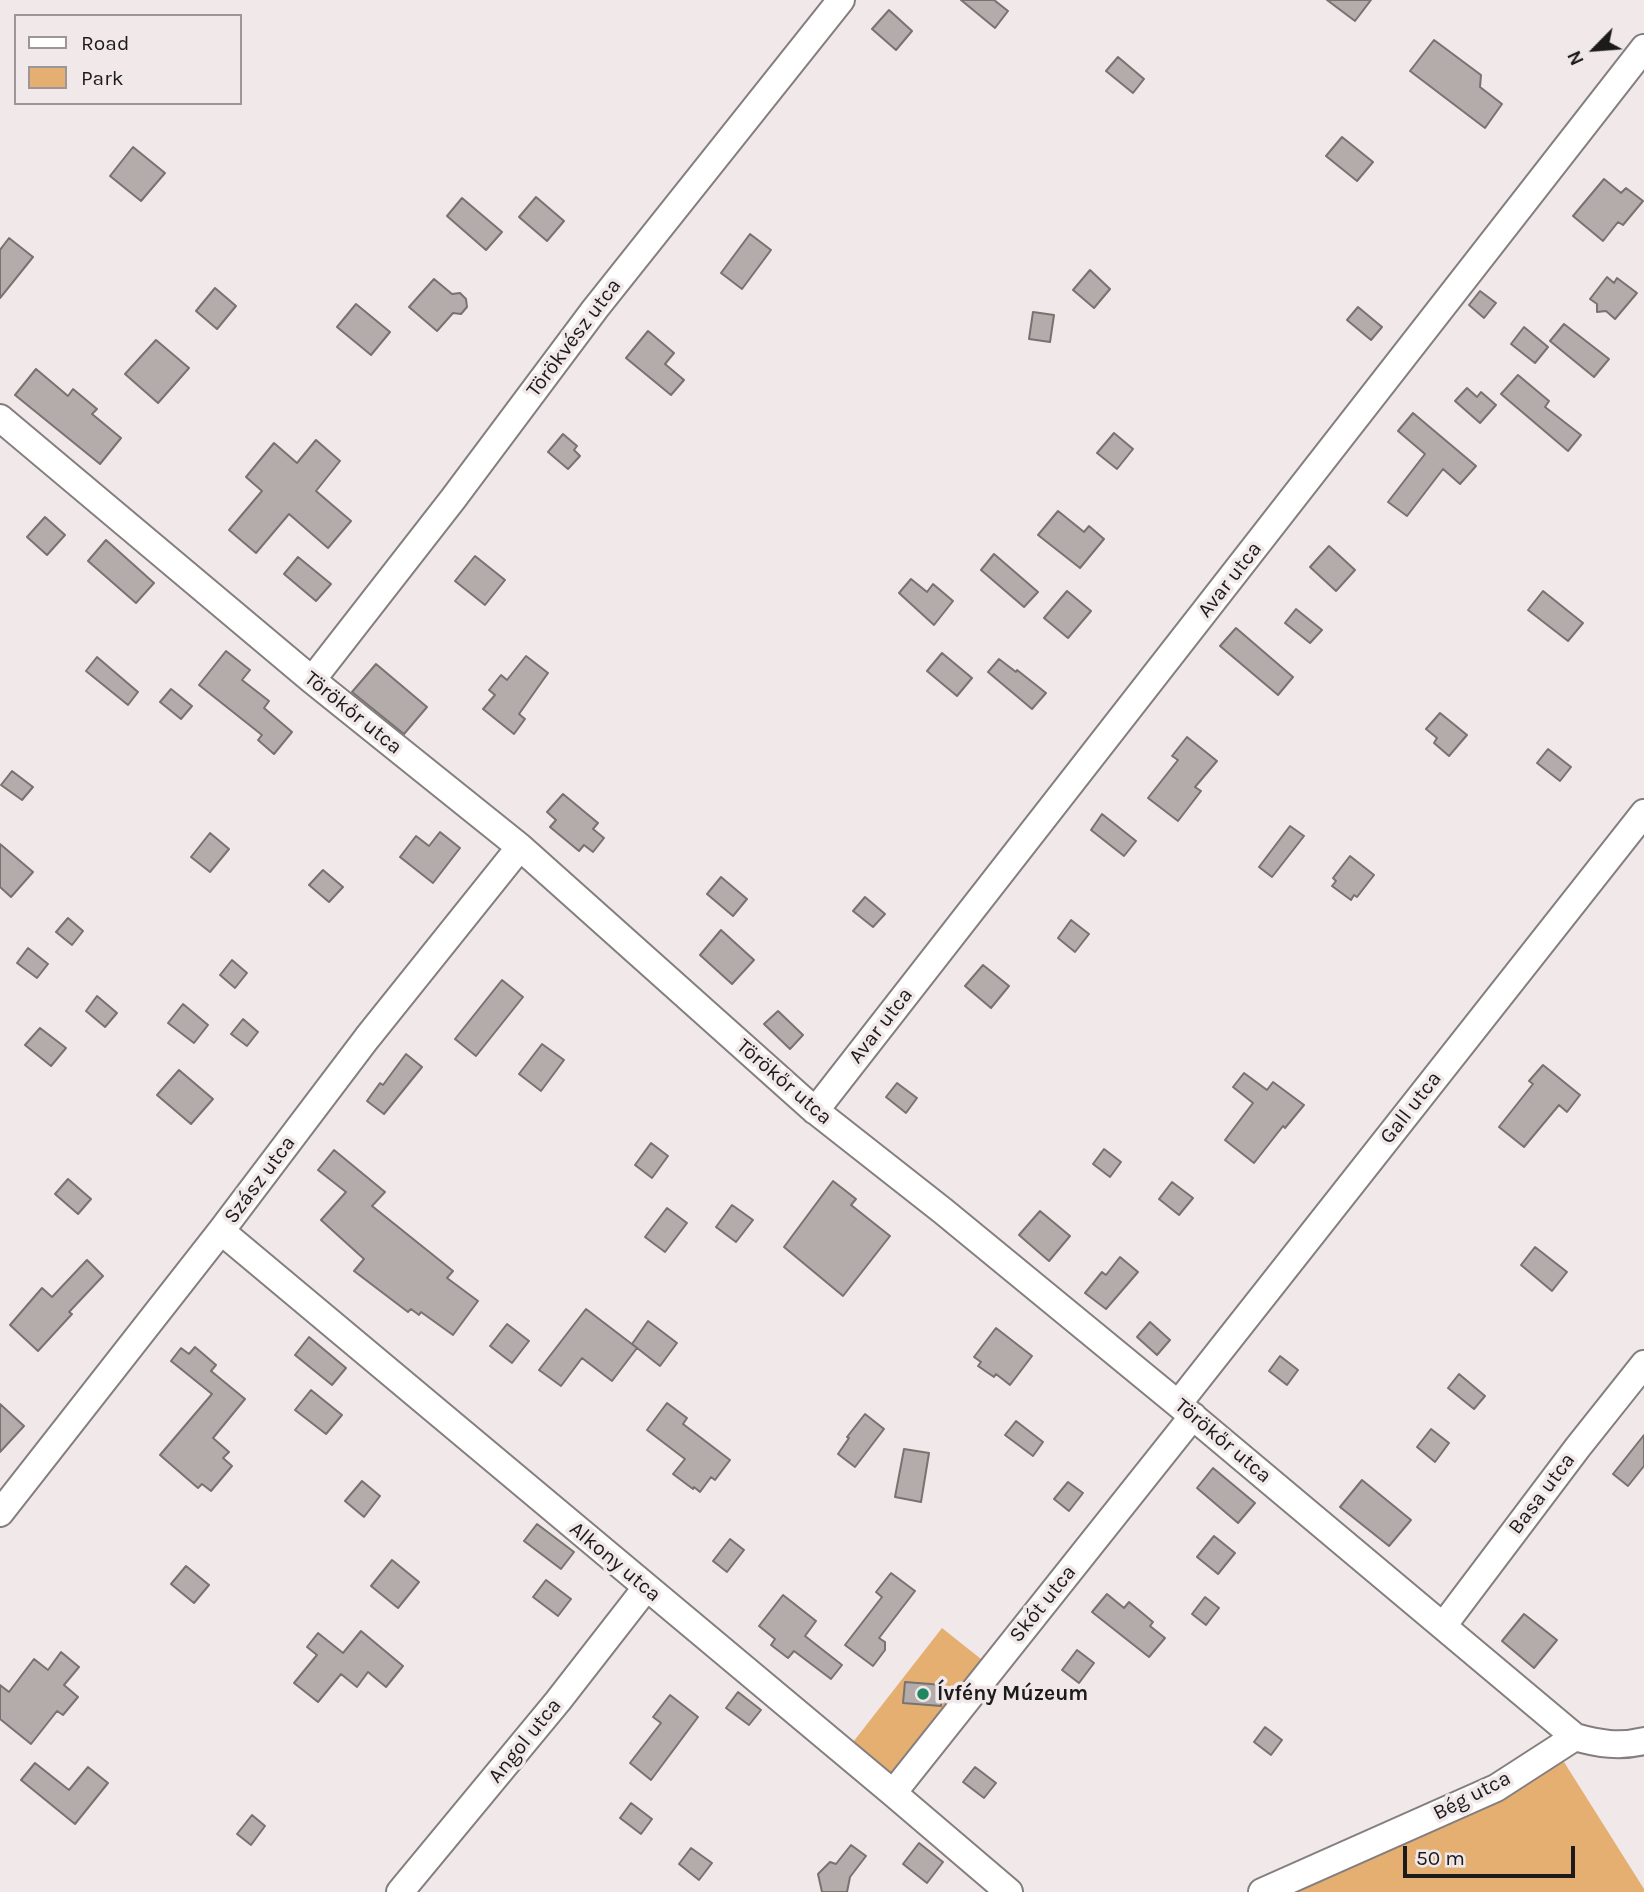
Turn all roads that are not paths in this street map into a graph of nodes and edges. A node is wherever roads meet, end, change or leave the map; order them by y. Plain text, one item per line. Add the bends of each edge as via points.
1 (841, 0) edge
2 (1644, 48) edge
3 (0, 418) edge
4 (312, 680) junction
5 (1644, 813) edge
6 (520, 847) junction
7 (815, 1111) junction
8 (221, 1231) junction
9 (1644, 1364) edge
10 (1186, 1410) junction
11 (0, 1513) edge
12 (646, 1588) junction
13 (1443, 1626) junction
14 (1576, 1737) junction
15 (1644, 1741) edge
16 (893, 1793) junction
17 (400, 1892) edge
18 (1009, 1892) edge
19 (1262, 1892) edge

1 - 4 street, Törökvész utca via 595,309
2 - 7 street, Avar utca
3 - 4 street, Törökőr utca
4 - 6 street, Törökőr utca
5 - 10 street, Gall utca
6 - 7 street, Törökőr utca
6 - 8 street, Szász utca
7 - 10 street, Törökőr utca
8 - 11 street, Szász utca
8 - 12 street, Alkony utca
9 - 13 street, Basa utca
10 - 13 street, Törökőr utca
10 - 16 street, Skót utca
12 - 16 street, Alkony utca
12 - 17 street, Angol utca
13 - 14 street, Törökőr utca
14 - 15 street via 1603,1745
14 - 19 street, Bég utca via 1496,1788
16 - 18 street, Alkony utca

